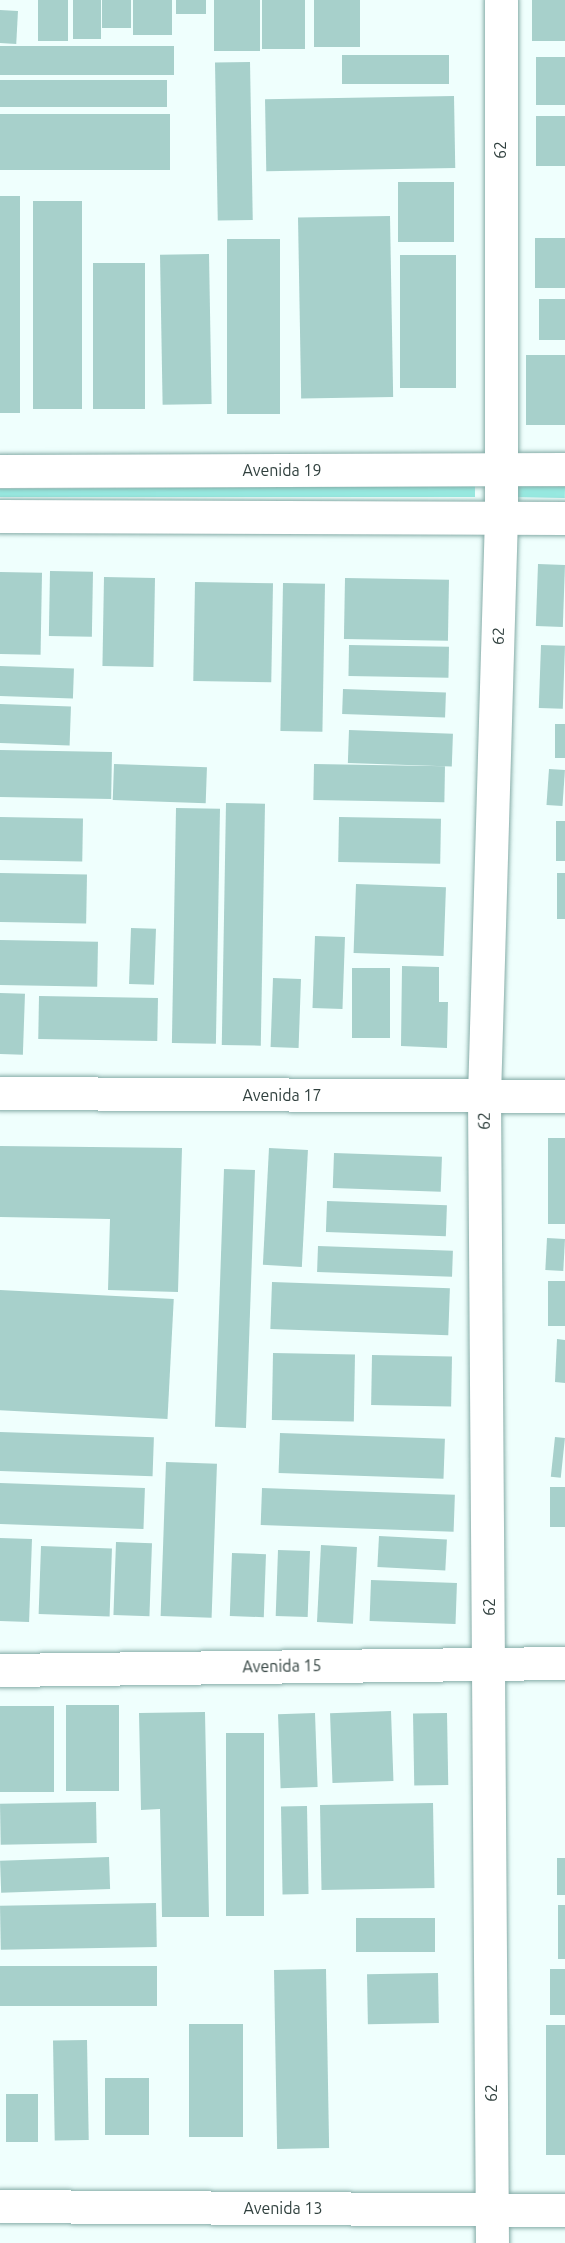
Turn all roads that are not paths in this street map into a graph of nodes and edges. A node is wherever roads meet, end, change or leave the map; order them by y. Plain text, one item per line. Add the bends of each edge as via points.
1 (501, 0) edge
2 (500, 469) junction
3 (565, 470) edge
4 (0, 471) edge
5 (0, 516) edge
6 (501, 518) junction
7 (565, 518) edge
8 (0, 1093) edge
9 (484, 1096) junction
10 (565, 1096) edge
11 (489, 1662) junction
12 (565, 1663) edge
13 (0, 1670) edge
14 (0, 2206) edge
15 (492, 2209) junction
16 (565, 2210) edge
17 (492, 2243) edge

1 - 2 street, 62
2 - 3 street, Avenida 19
2 - 4 street, Avenida 19
2 - 6 street, 62
5 - 6 street
6 - 7 street
6 - 9 street, 62
8 - 9 street, Avenida 17
9 - 10 street, Avenida 17
9 - 11 street, 62
11 - 12 street, Avenida 15
11 - 13 street, Avenida 15
11 - 15 street, 62
14 - 15 street, Avenida 13
15 - 16 street, Avenida 13
15 - 17 street, 62

